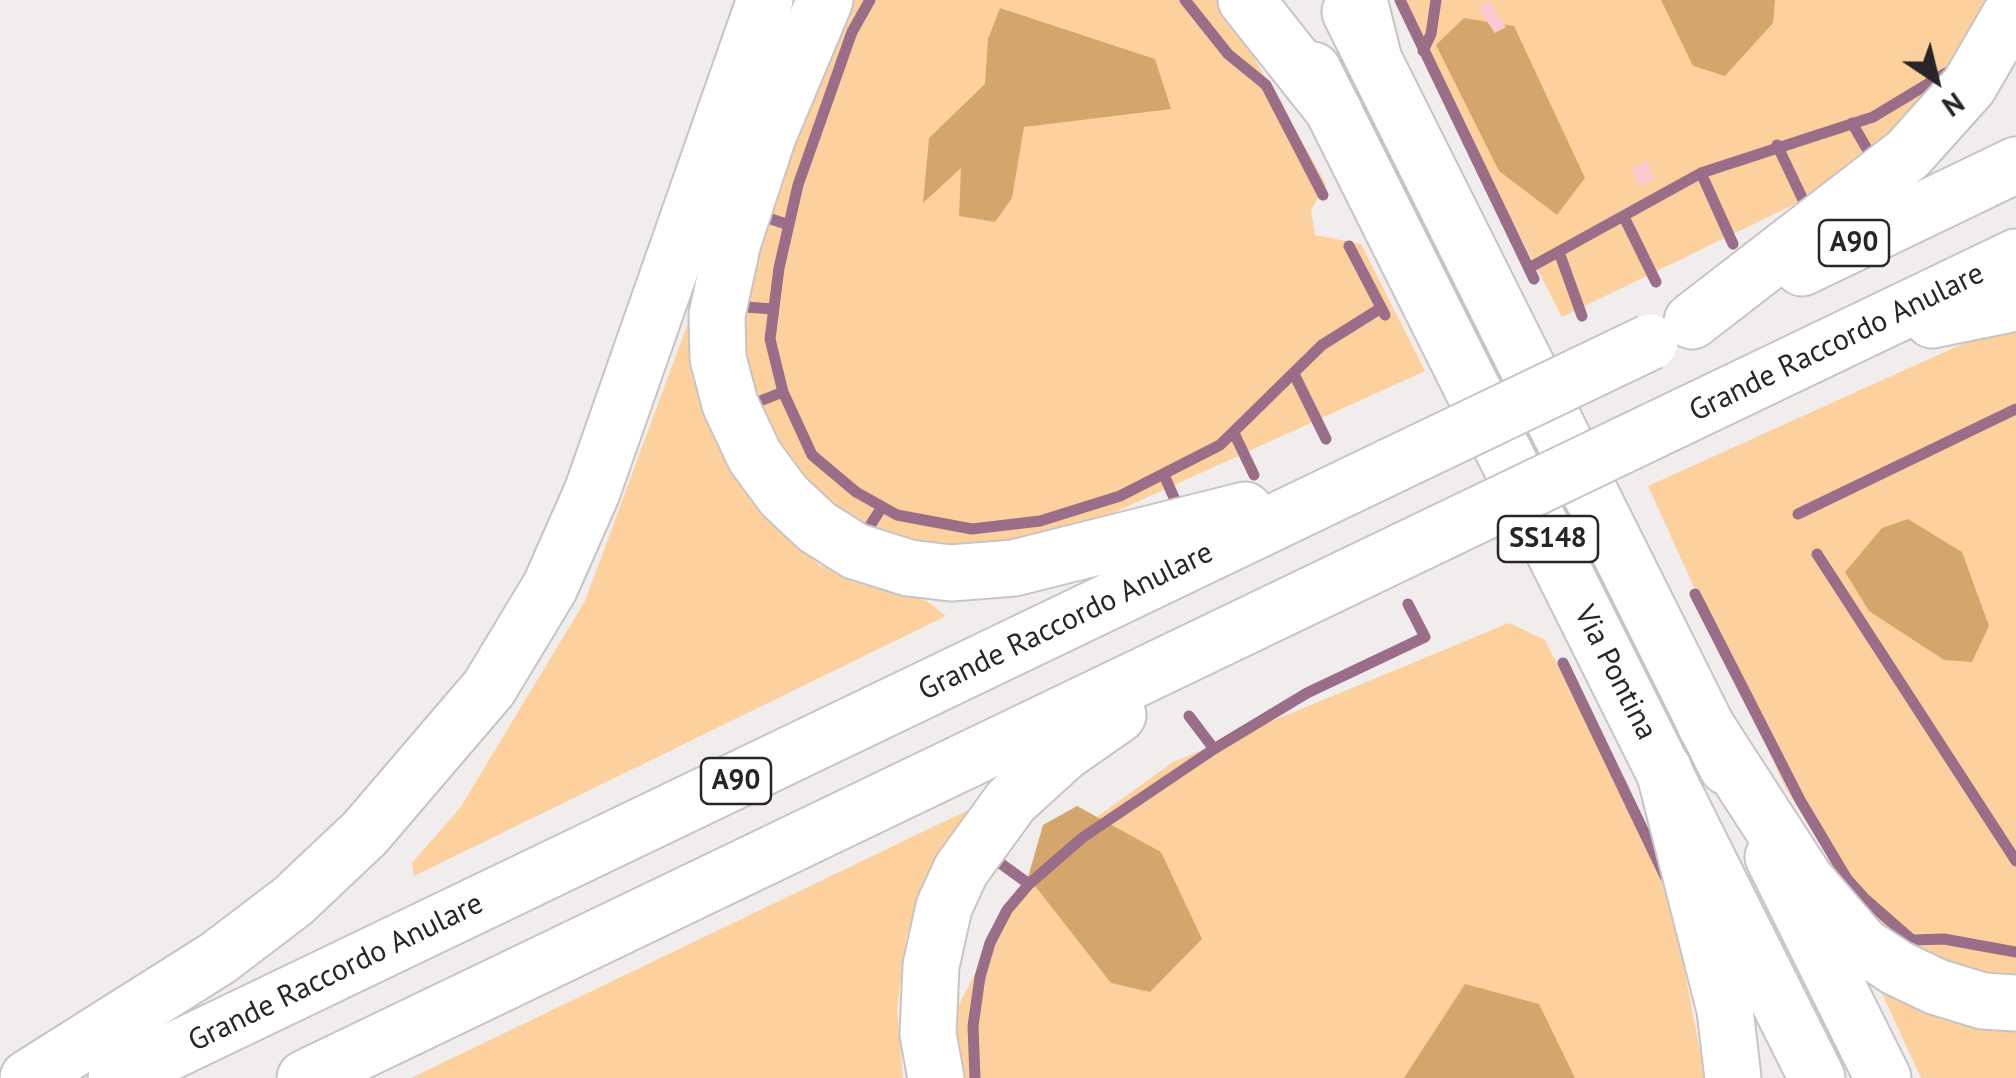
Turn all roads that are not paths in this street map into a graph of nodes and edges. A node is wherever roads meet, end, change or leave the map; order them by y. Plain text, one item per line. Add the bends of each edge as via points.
1 (765, 0) edge
2 (825, 0) edge
3 (1246, 0) edge
4 (1278, 0) edge
5 (1344, 0) edge
6 (1359, 0) edge
7 (2016, 5) edge
8 (1373, 56) junction
9 (1334, 112) junction
10 (2016, 165) edge
11 (2016, 257) edge
12 (2016, 303) edge
13 (1671, 331) junction
14 (1772, 374) junction
15 (1373, 474) junction
16 (1241, 628) junction
17 (1706, 724) junction
18 (1664, 770) junction
19 (2016, 1003) edge
20 (28, 1078) edge
21 (116, 1078) edge
22 (305, 1078) edge
23 (936, 1078) edge
24 (1733, 1078) edge
25 (1818, 1078) edge
26 (1883, 1078) edge

1 - 20 highway via 592,492 550,587 489,688 365,833 294,901 218,958
2 - 15 highway via 768,136 717,315 718,358 730,404 761,467 800,513 874,558 936,572 981,573
3 - 9 highway
4 - 9 highway, Via Pontina / SS148
5 - 8 highway, Via Pontina / SS148
6 - 8 highway
7 - 13 highway via 1969,86 1908,154
8 - 17 highway, Via Pontina / SS148
9 - 18 highway, Via Pontina / SS148
10 - 13 highway, Grande Raccordo Anulare / A90
11 - 14 highway, Grande Raccordo Anulare
12 - 14 highway via 1936,318
13 - 15 highway, Grande Raccordo Anulare / A90, bridge
14 - 16 highway, Grande Raccordo Anulare, bridge
15 - 21 highway, Grande Raccordo Anulare / A90
16 - 22 highway, Grande Raccordo Anulare
16 - 23 highway via 1065,752 984,834 938,929 928,1000
17 - 19 highway via 1806,880 1862,944 1937,987
17 - 26 highway, Via Pontina / SS148
18 - 24 highway via 1725,1010
18 - 25 highway, Via Pontina / SS148

